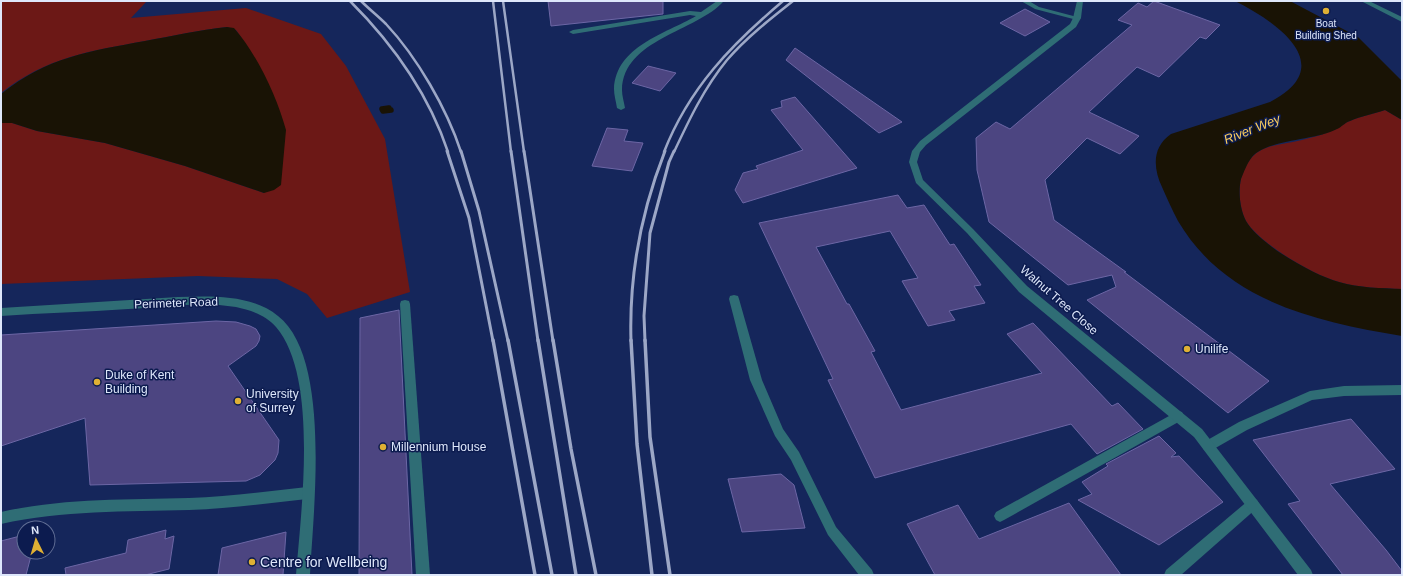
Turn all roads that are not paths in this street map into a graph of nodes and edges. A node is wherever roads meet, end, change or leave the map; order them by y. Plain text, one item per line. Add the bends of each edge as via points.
1 (721, 1) edge
2 (1024, 1) edge
3 (1080, 1) edge
4 (1364, 1) edge
5 (701, 14) junction
6 (1077, 18) junction
7 (1402, 20) edge
8 (574, 32) dead end
9 (621, 108) dead end
10 (734, 299) dead end
11 (405, 304) dead end
12 (1, 312) edge
13 (1402, 390) edge
14 (1178, 416) junction
15 (1208, 446) junction
16 (307, 493) junction
17 (1253, 504) junction
18 (1000, 516) dead end
19 (1, 518) edge
20 (303, 575) edge
21 (423, 575) edge
22 (867, 575) edge
23 (1171, 575) edge
24 (1306, 575) edge

1 - 5 street
2 - 6 street via 1037,8
3 - 6 street
4 - 7 street
5 - 8 street via 690,13
5 - 9 street via 645,44 635,53 622,69 618,82 617,95
6 - 14 street, Walnut Tree Close via 1073,25 923,143 916,151 913,162 919,181 970,231 1023,289
10 - 22 street via 756,380 779,432 795,456 832,531
11 - 21 street
12 - 16 street, Perimeter Road via 218,301 247,306 271,316 280,323 289,336 304,377 309,409
13 - 15 street via 1347,391 1310,396 1243,426
14 - 15 street, Walnut Tree Close via 1198,433
14 - 18 street
15 - 17 street, Walnut Tree Close
16 - 19 street via 216,503 61,507
16 - 20 street, Perimeter Road
17 - 23 street
17 - 24 street, Walnut Tree Close

